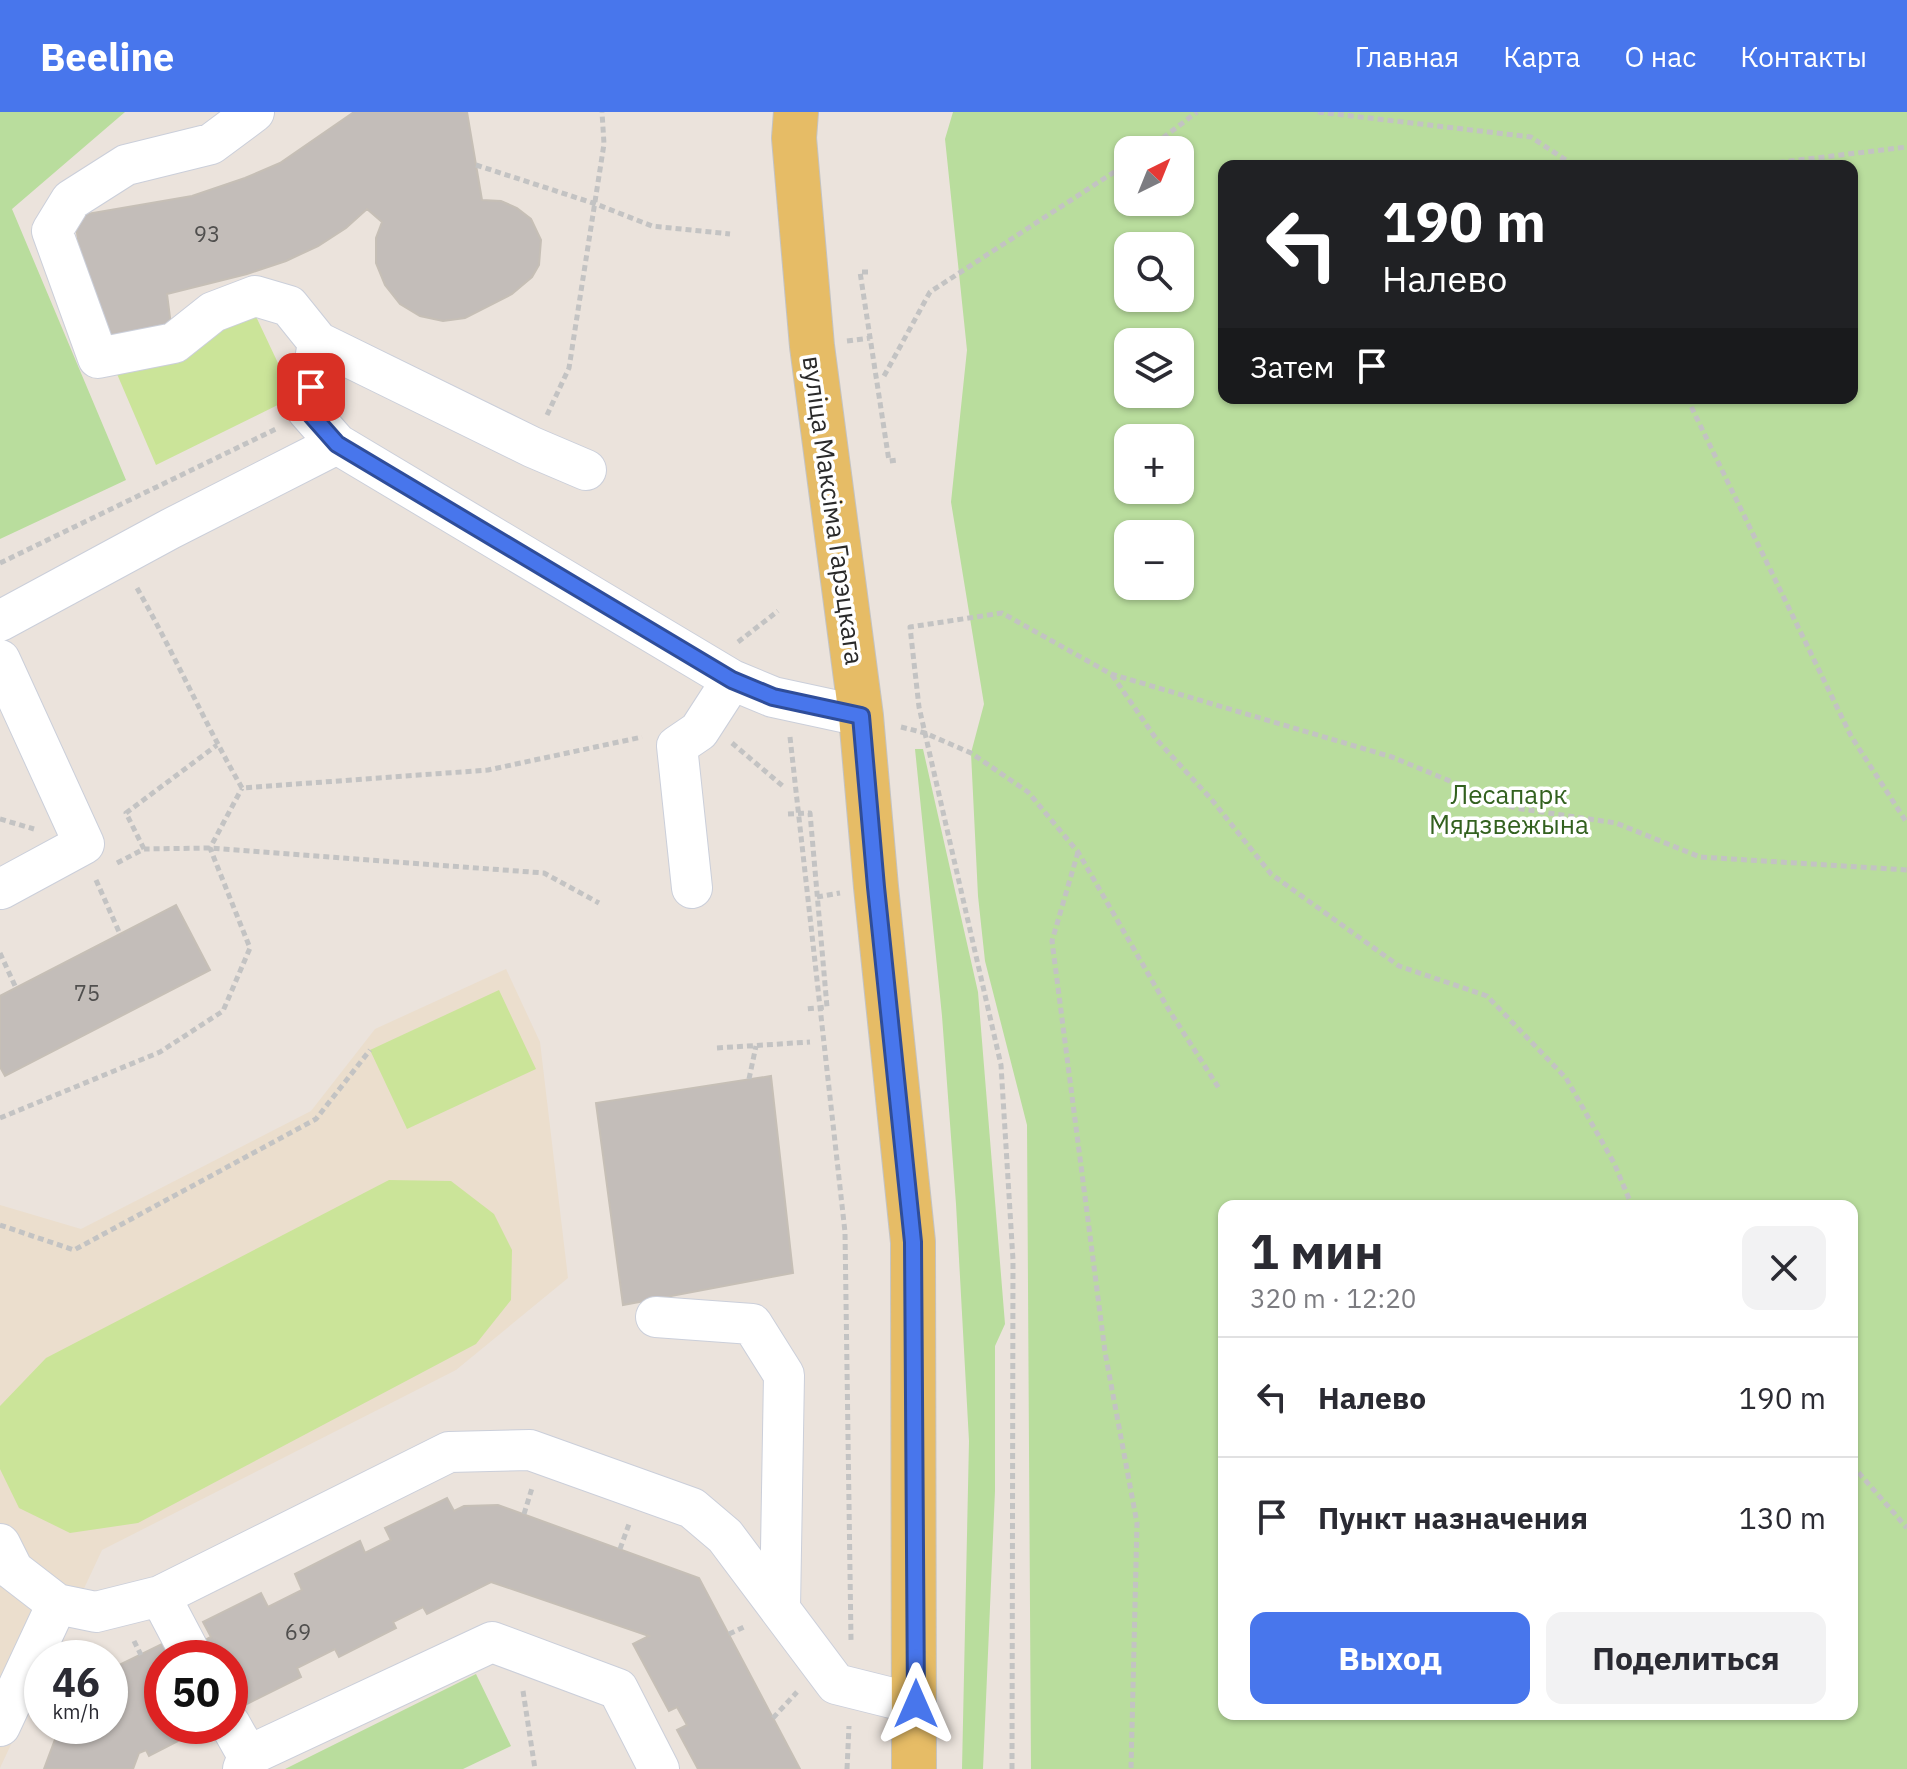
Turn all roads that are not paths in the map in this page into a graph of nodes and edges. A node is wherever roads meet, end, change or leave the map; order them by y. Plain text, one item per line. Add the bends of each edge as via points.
1 (254, 112) edge
2 (796, 112) edge
3 (318, 342) junction
4 (337, 444) junction
5 (586, 470) dead end
6 (0, 621) edge
7 (0, 660) edge
8 (732, 680) junction
9 (861, 716) junction
10 (692, 888) dead end
11 (1, 889) edge
12 (656, 1317) dead end
13 (0, 1544) edge
14 (160, 1596) junction
15 (57, 1604) junction
16 (780, 1608) junction
17 (183, 1640) edge
18 (916, 1704) junction
19 (0, 1726) edge
20 (240, 1750) edge
21 (659, 1769) edge
22 (914, 1769) edge

1 - 3 lane via 211,144 126,165 71,200 52,231 98,358 174,343 213,312 255,296 289,306
2 - 9 main road, вуліца Максіма Гарэцкага via 812,346
3 - 4 lane via 307,410
3 - 5 lane
4 - 6 lane
4 - 8 lane
7 - 11 lane via 84,844
8 - 9 lane via 759,693
8 - 10 lane via 699,731 677,746
9 - 18 main road, вуліца Максіма Гарэцкага via 913,1242
12 - 16 lane via 752,1324 784,1375
13 - 15 lane via 13,1570
14 - 15 lane via 96,1612
14 - 16 lane via 449,1452 530,1450 692,1508 725,1536
14 - 17 lane
15 - 19 lane
16 - 18 lane via 836,1684
18 - 22 main road, вуліца Максіма Гарэцкага
20 - 21 lane via 492,1642 618,1689

